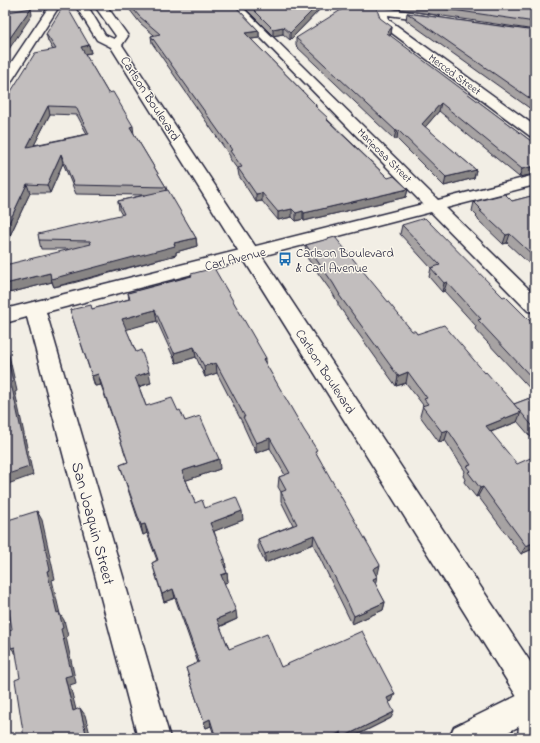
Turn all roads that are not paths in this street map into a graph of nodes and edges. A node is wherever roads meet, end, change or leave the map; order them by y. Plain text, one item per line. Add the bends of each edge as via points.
1 (55, 5) edge
2 (81, 5) edge
3 (100, 5) edge
4 (234, 5) edge
5 (344, 5) edge
6 (383, 11) junction
7 (446, 20) edge
8 (116, 45) junction
9 (5, 82) edge
10 (535, 133) edge
11 (535, 180) edge
12 (436, 206) junction
13 (251, 254) junction
14 (535, 306) edge
15 (35, 309) junction
16 (5, 316) edge
17 (535, 697) edge
18 (535, 702) edge
19 (535, 725) edge
20 (154, 738) edge
21 (465, 738) edge
22 (534, 738) edge

1 - 9 street
2 - 8 main road, Carlson Boulevard via 101,37
3 - 8 main road, Carlson Boulevard via 122,36
4 - 12 street, Mariposa Street
5 - 6 street
6 - 7 street
6 - 10 street, Merced Street via 384,22
8 - 13 main road, Carlson Boulevard
11 - 12 street, Carl Avenue
12 - 13 street, Carl Avenue
12 - 14 street, Mariposa Street
13 - 15 street, Carl Avenue
13 - 17 main road, Carlson Boulevard
15 - 16 street, Carl Avenue
15 - 20 street, San Joaquin Street
18 - 21 street
19 - 22 main road

